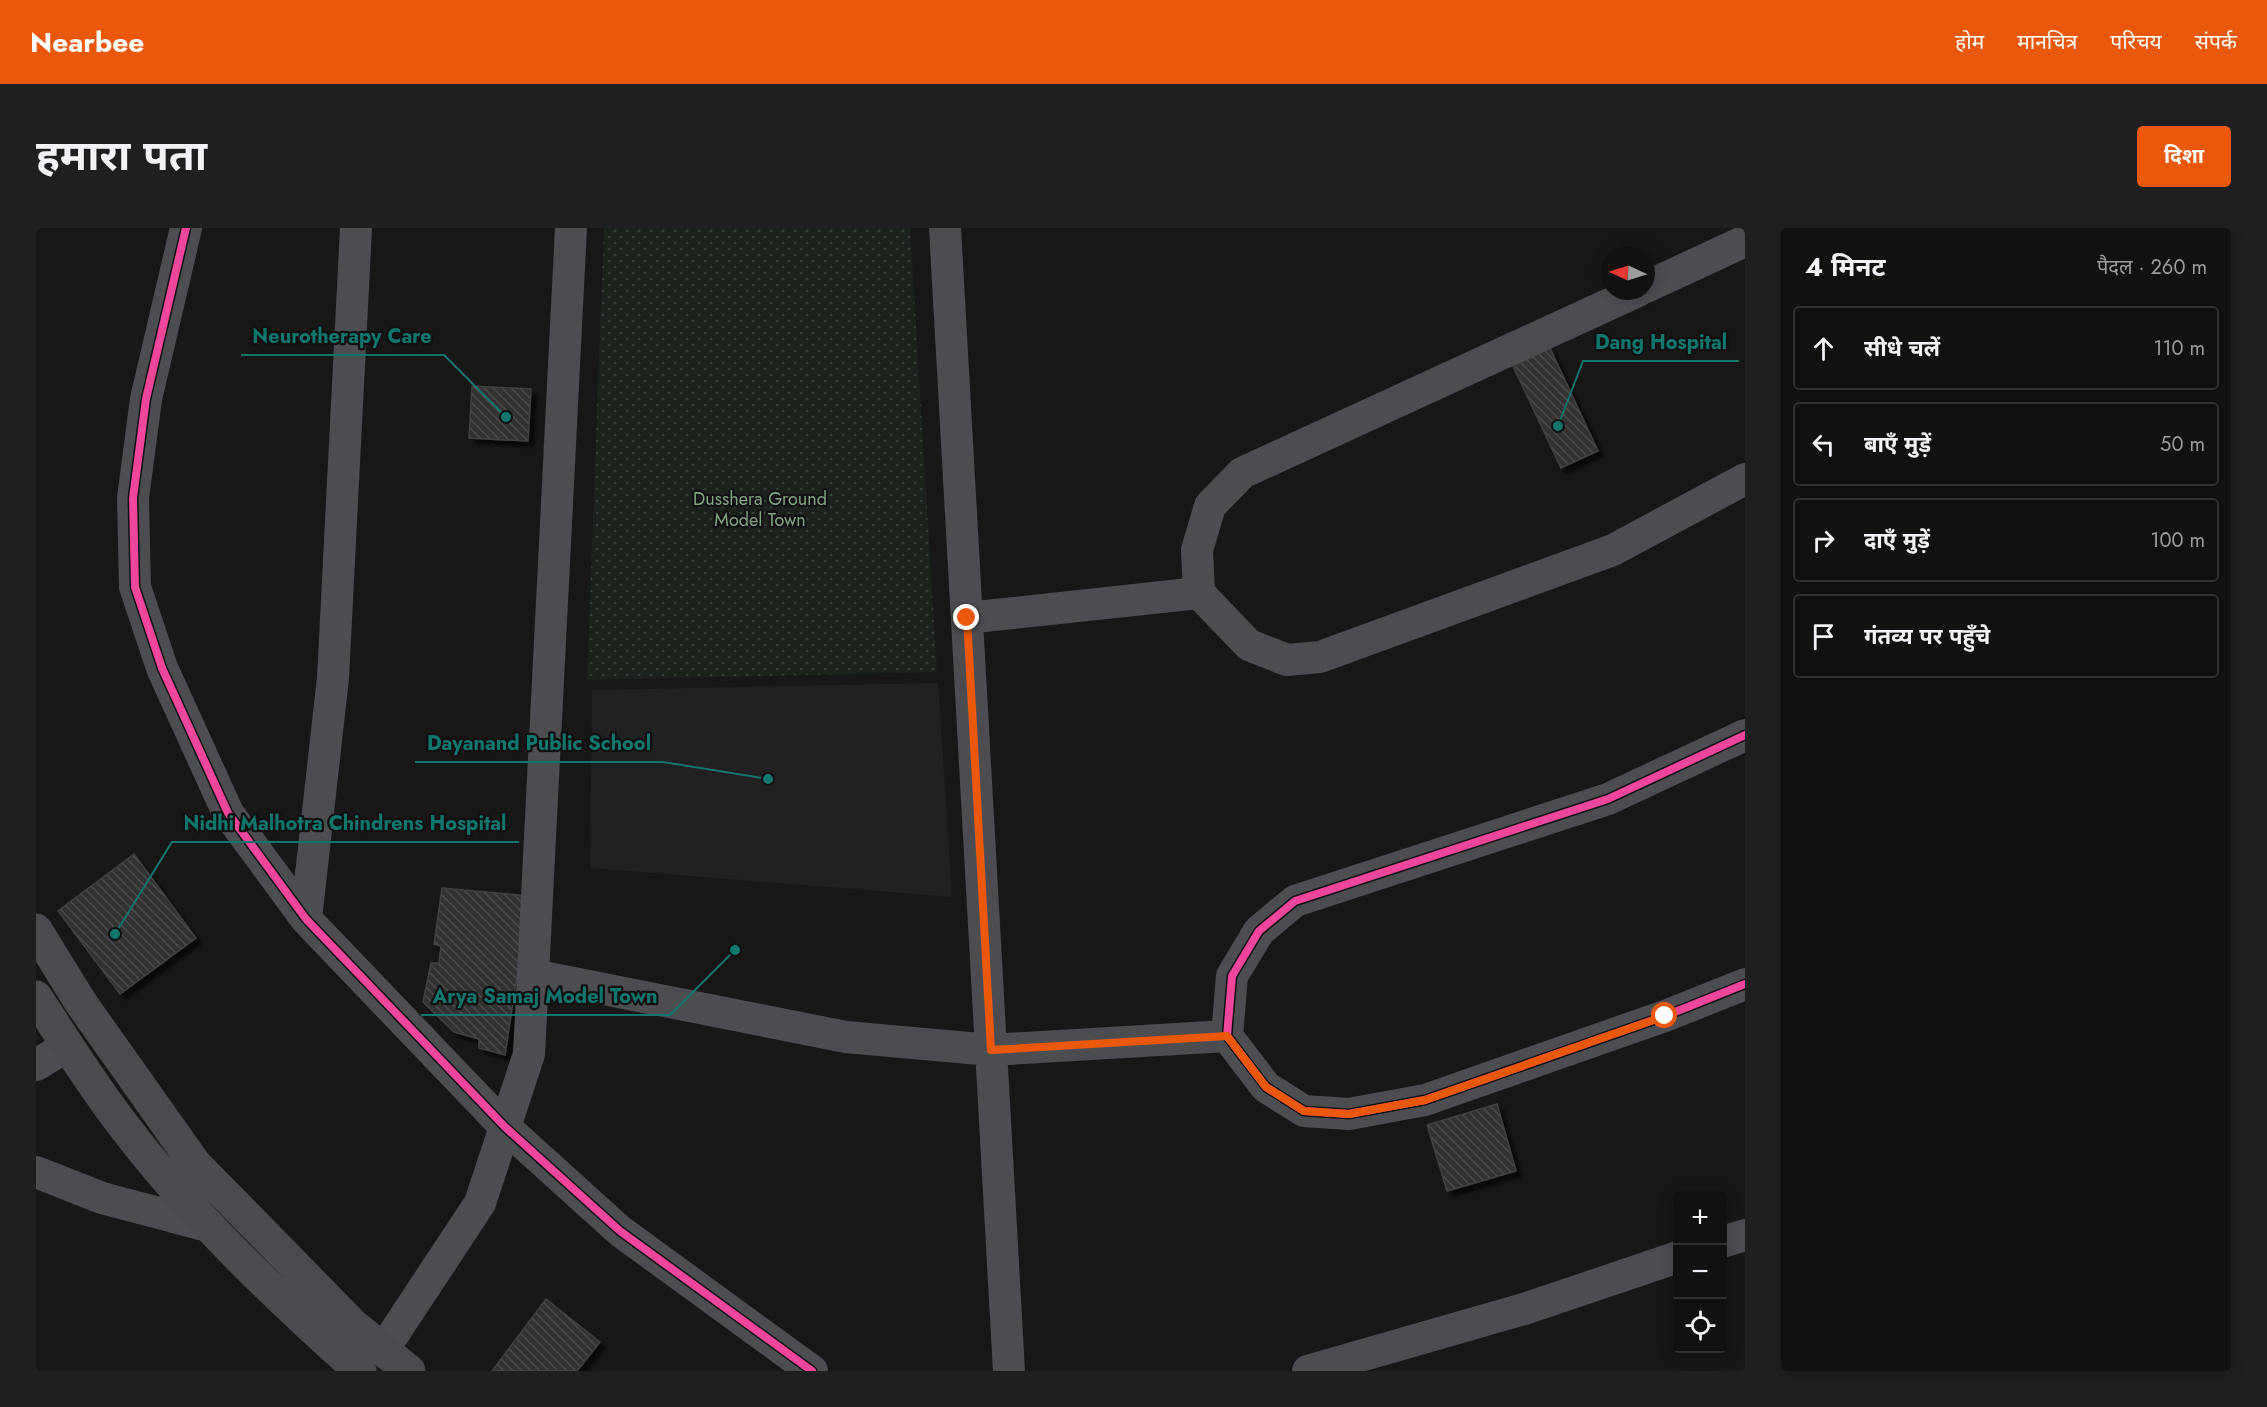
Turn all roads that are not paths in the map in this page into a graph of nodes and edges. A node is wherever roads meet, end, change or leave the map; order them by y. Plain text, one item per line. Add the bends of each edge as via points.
1 (186, 228) edge
2 (356, 228) edge
3 (571, 228) edge
4 (945, 228) edge
5 (1745, 241) edge
6 (1655, 283) edge
7 (1618, 300) edge
8 (1745, 479) edge
9 (1199, 593) junction
10 (967, 618) junction
11 (1745, 735) edge
12 (306, 919) junction
13 (36, 930) edge
14 (533, 975) junction
15 (1745, 984) edge
16 (36, 997) edge
17 (1227, 1036) junction
18 (67, 1046) junction
19 (991, 1050) junction
20 (36, 1065) edge
21 (505, 1127) junction
22 (36, 1172) edge
23 (208, 1226) junction
24 (1745, 1235) edge
25 (1727, 1240) edge
26 (1673, 1258) edge
27 (371, 1360) edge
28 (409, 1371) edge
29 (812, 1371) edge
30 (1009, 1371) edge
31 (1308, 1371) edge

1 - 12 street via 146,399 133,498 135,586 162,668 228,813
2 - 12 street via 333,678
3 - 14 street
4 - 10 street
5 - 6 street
7 - 9 street via 1242,473 1210,506 1197,550
8 - 9 street via 1613,550 1320,657 1287,660 1249,645
9 - 10 street
10 - 19 street
11 - 17 street via 1608,799 1294,901 1259,931 1232,976
12 - 21 street
13 - 27 street via 81,1003 195,1164 353,1325
14 - 19 street via 846,1037
14 - 21 street via 529,1054
15 - 17 street via 1425,1100 1349,1114 1304,1111 1266,1087
16 - 18 street
17 - 19 street
18 - 20 street
18 - 23 street via 123,1125
19 - 30 street
21 - 27 street via 480,1203
21 - 29 street via 620,1231
22 - 23 street via 102,1198
23 - 27 street via 301,1318
24 - 25 street
26 - 31 street via 1524,1309
27 - 28 street

